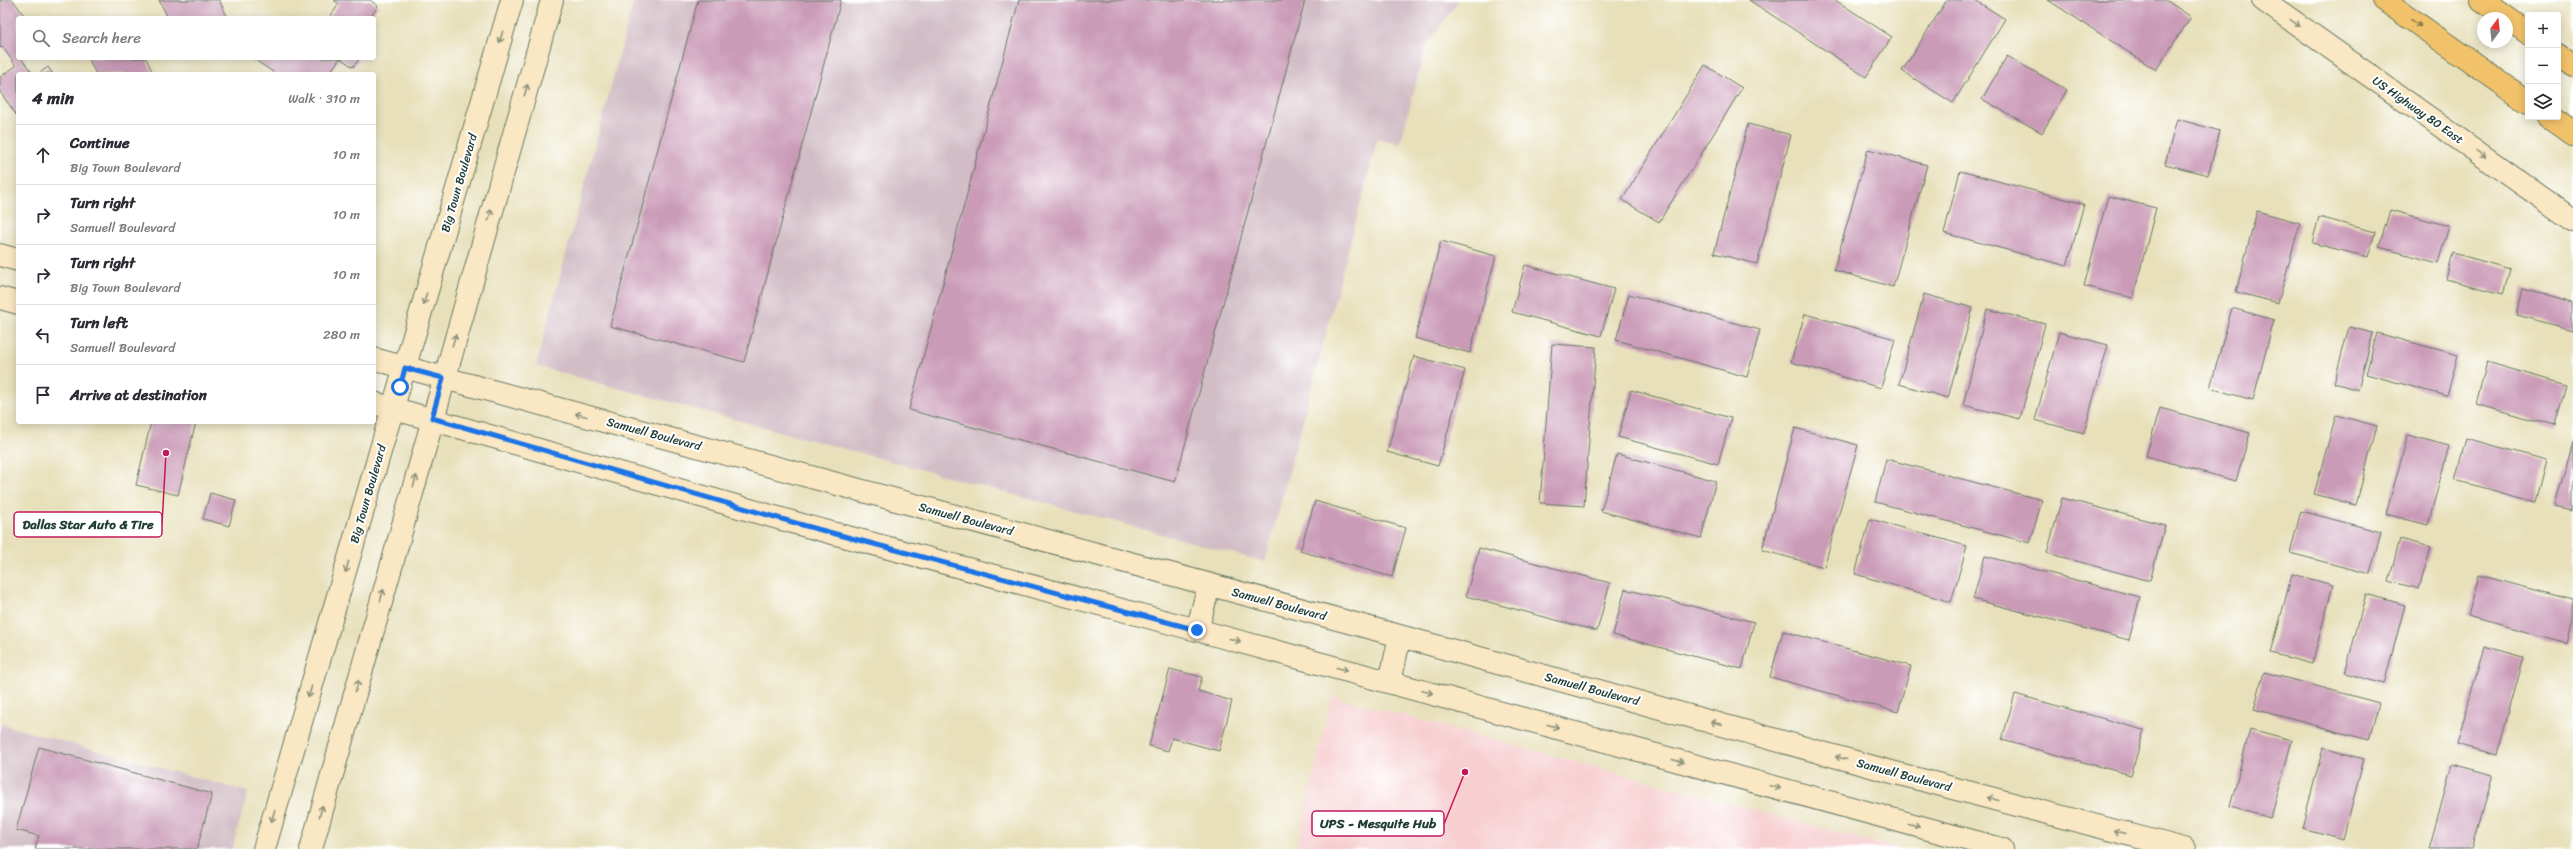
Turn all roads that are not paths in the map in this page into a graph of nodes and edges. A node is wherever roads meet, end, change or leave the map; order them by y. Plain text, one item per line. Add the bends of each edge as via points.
1 (512, 0) edge
2 (552, 0) edge
3 (2263, 0) edge
4 (2384, 0) edge
5 (2482, 0) edge
6 (2525, 31) edge
7 (2561, 56) edge
8 (2573, 65) edge
9 (2525, 100) edge
10 (2553, 120) edge
11 (2573, 134) edge
12 (2573, 220) edge
13 (0, 255) edge
14 (16, 259) edge
15 (0, 298) edge
16 (16, 302) edge
17 (376, 360) edge
18 (405, 368) junction
19 (443, 378) junction
20 (384, 405) edge
21 (432, 418) junction
22 (1210, 586) junction
23 (1197, 630) junction
24 (1400, 636) junction
25 (1390, 682) junction
26 (264, 849) edge
27 (311, 849) edge
28 (2002, 849) edge
29 (2184, 849) edge

1 -> 18 main road, Big Town Boulevard
19 -> 2 main road
3 -> 12 main road, US Highway 80 East
4 -> 9 highway
5 - 6 highway
7 - 8 highway
10 - 11 highway
13 - 14 main road
15 - 16 main road
17 - 18 main road, Samuell Boulevard
18 - 19 main road, Samuell Boulevard
18 - 20 main road, Big Town Boulevard
19 - 21 main road
22 -> 19 main road, Samuell Boulevard
20 - 21 main road
20 -> 26 main road, Big Town Boulevard
21 - 23 main road via 806,526
27 -> 21 main road
22 - 23 main road
22 - 24 main road, Samuell Boulevard
23 -> 25 main road
24 - 25 main road
29 -> 24 main road, Samuell Boulevard via 1888,771
25 -> 28 main road

